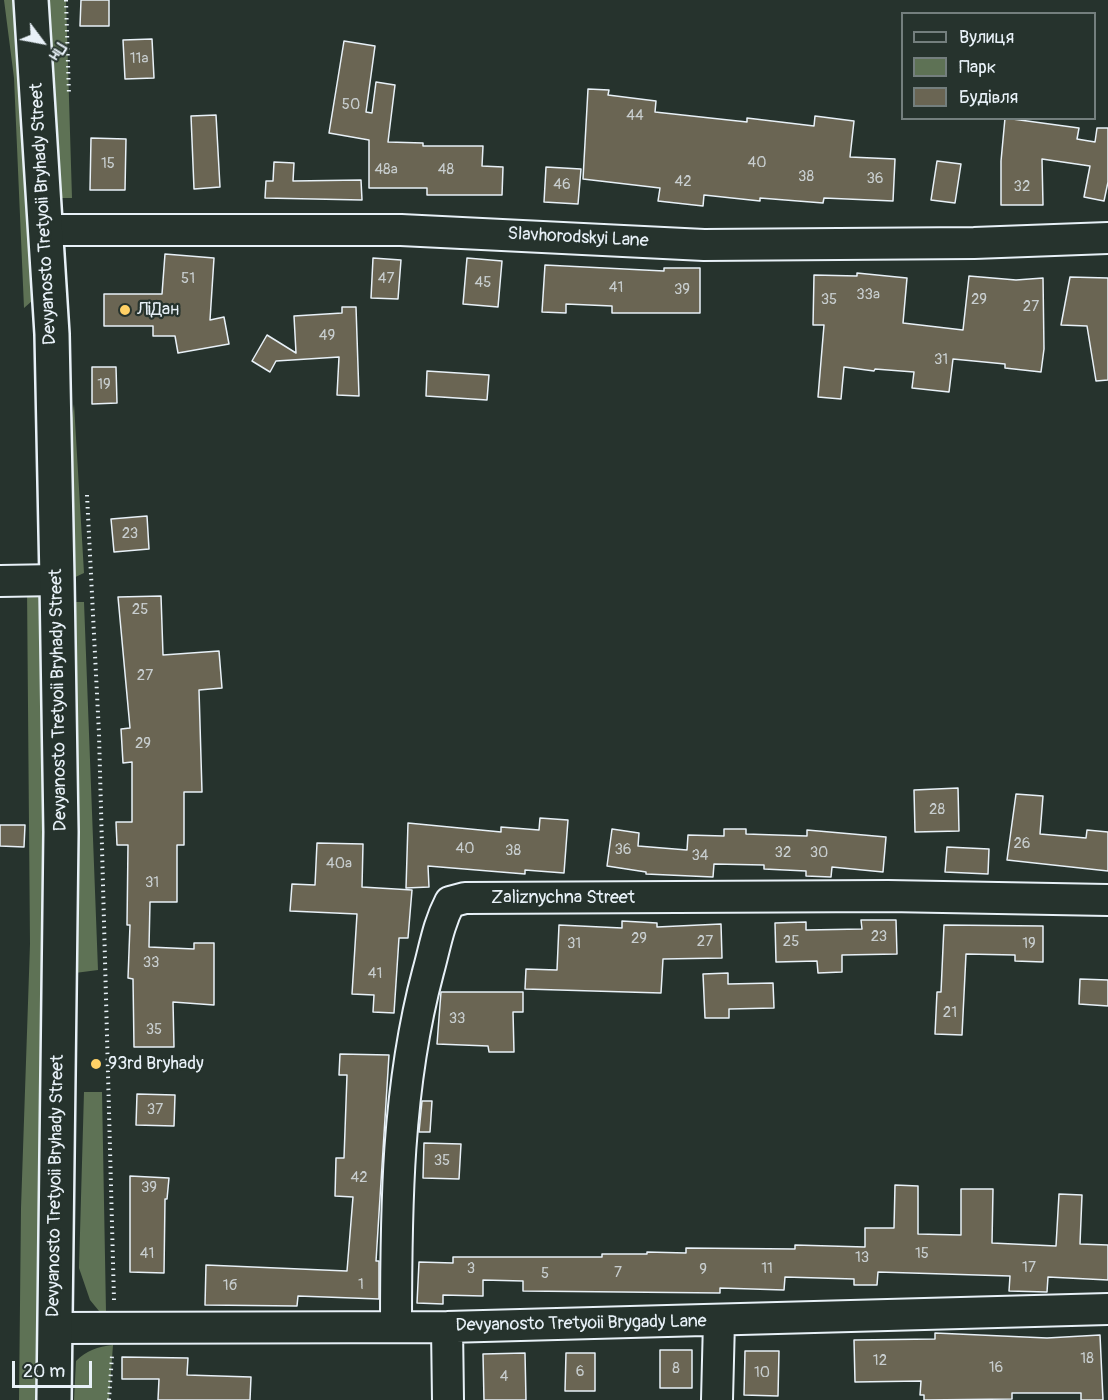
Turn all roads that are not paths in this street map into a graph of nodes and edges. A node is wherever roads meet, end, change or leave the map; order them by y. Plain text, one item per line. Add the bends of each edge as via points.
1 (31, 0) edge
2 (47, 230) junction
3 (1108, 238) edge
4 (57, 580) junction
5 (0, 581) edge
6 (1108, 900) edge
7 (1108, 1310) edge
8 (719, 1321) junction
9 (54, 1328) junction
10 (396, 1328) junction
11 (447, 1328) junction
12 (54, 1400) edge
13 (448, 1400) edge
14 (717, 1400) edge

1 - 2 main road, Devyanosto Tretyoii Bryhady Street
2 - 3 street, Slavhorodskyi Lane via 401,230 704,245
2 - 4 main road, Devyanosto Tretyoii Bryhady Street
4 - 5 street
4 - 9 main road, Devyanosto Tretyoii Bryhady Street via 61,844
6 - 10 street, Zaliznychna Street via 876,896 465,898 450,902 440,922 419,1007 404,1096 396,1200
7 - 8 street, Devyanosto Tretyoii Brygady Lane
8 - 11 street, Devyanosto Tretyoii Brygady Lane
8 - 14 street
9 - 10 street, Devyanosto Tretyoii Brygady Lane
9 - 12 main road, Devyanosto Tretyoii Bryhady Street
10 - 11 street, Devyanosto Tretyoii Brygady Lane
11 - 13 street

